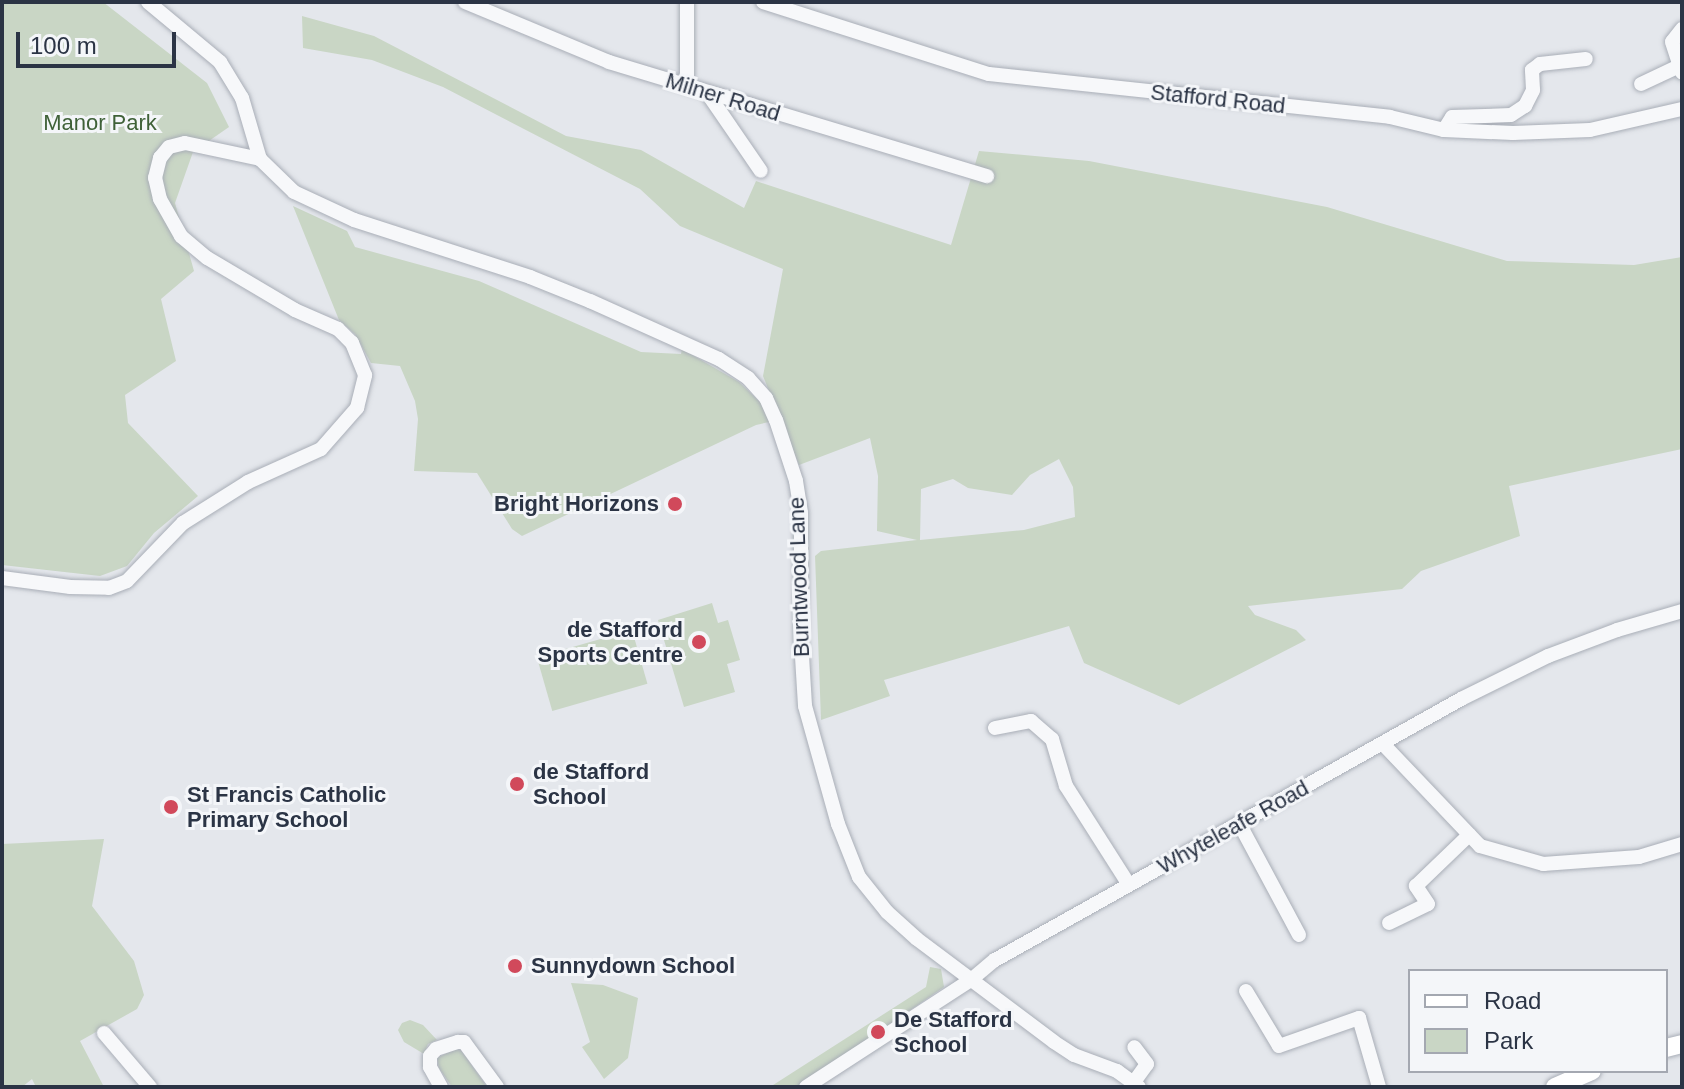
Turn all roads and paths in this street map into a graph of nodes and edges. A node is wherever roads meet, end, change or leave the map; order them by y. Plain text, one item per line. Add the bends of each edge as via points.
1 (148, 2) edge
2 (465, 2) edge
3 (687, 2) edge
4 (763, 2) edge
5 (1682, 29) edge
6 (1679, 50) edge
7 (1586, 59) dead end
8 (1680, 69) edge
9 (1641, 84) dead end
10 (687, 86) junction
11 (708, 94) junction
12 (1682, 109) edge
13 (1444, 130) junction
14 (260, 159) junction
15 (761, 171) dead end
16 (987, 176) dead end
17 (2, 578) edge
18 (1682, 611) edge
19 (995, 728) dead end
20 (1383, 744) junction
21 (1239, 823) junction
22 (1469, 835) junction
23 (1682, 844) edge
24 (1129, 885) junction
25 (1389, 923) dead end
26 (1299, 935) dead end
27 (972, 979) junction
28 (1246, 991) dead end
29 (104, 1033) dead end
30 (1134, 1047) dead end
31 (1586, 1073) edge
32 (1136, 1085) edge
33 (150, 1087) edge
34 (441, 1087) edge
35 (497, 1087) edge
36 (806, 1087) edge
37 (1379, 1087) edge
38 (1555, 1087) edge

1 - 14 street, Burntwood Lane via 220,62 242,98
2 - 10 street, Milner Road via 609,62
3 - 10 street
4 - 13 street, Stafford Road via 989,74 1390,117
5 - 6 street via 1672,42
6 - 8 street
7 - 13 street via 1540,64 1532,70 1533,90 1525,106 1511,115 1452,117
8 - 9 street
10 - 11 street, Milner Road
11 - 15 street
11 - 16 street, Milner Road
12 - 13 street, Stafford Road via 1590,130
14 - 17 street via 185,143 169,147 155,178 160,199 181,236 207,258 338,329 352,343 365,375 357,408 321,449 248,482 183,523 127,581 109,588
14 - 27 street, Burntwood Lane via 294,192 319,206 590,301 719,359 748,378 771,409 796,481 805,706 838,824 867,890 917,939
18 - 20 street, Whyteleafe Road via 1548,656
19 - 24 street via 1031,721 1052,739 1066,786
20 - 21 street, Whyteleafe Road
20 - 22 street
21 - 24 street, Whyteleafe Road
21 - 26 street
22 - 23 street via 1480,846 1543,864 1639,857
22 - 25 street via 1416,886 1428,904
24 - 27 street, Whyteleafe Road via 995,960
27 - 32 street, Burntwood Lane via 1074,1055 1117,1071
27 - 36 street, Whyteleafe Road
28 - 37 street via 1279,1046 1359,1018
29 - 33 street
30 - 32 street via 1147,1064
31 - 38 main road
34 - 35 street via 430,1056 458,1042 464,1042

